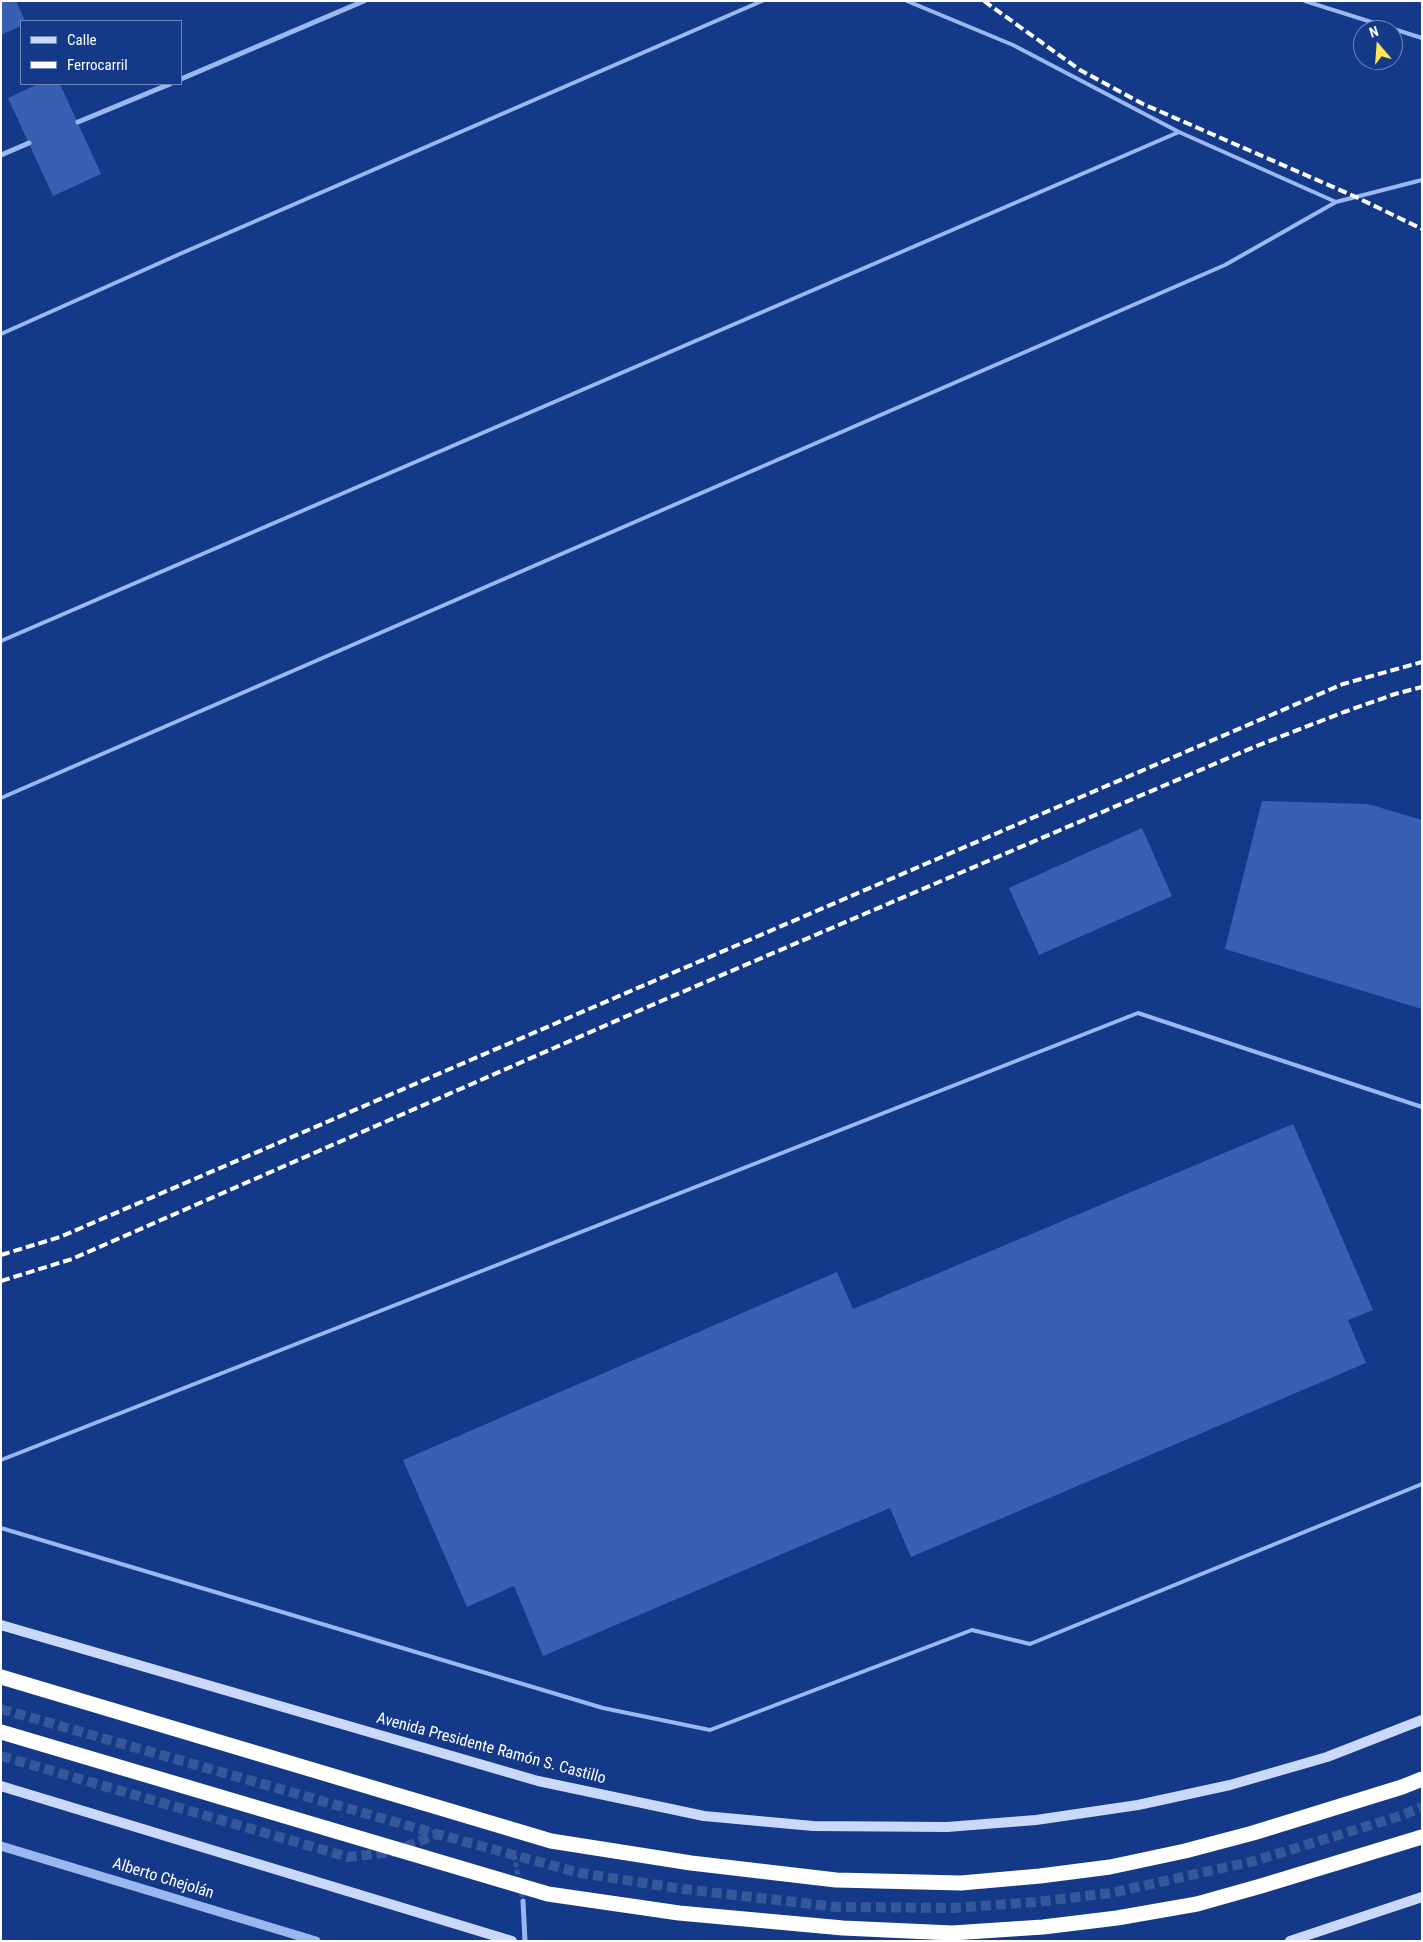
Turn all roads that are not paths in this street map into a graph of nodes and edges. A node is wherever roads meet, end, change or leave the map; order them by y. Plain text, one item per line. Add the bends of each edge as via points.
1 (364, 1) edge
2 (762, 1) edge
3 (907, 1) edge
4 (1305, 1) edge
5 (1422, 38) edge
6 (182, 79) edge
7 (168, 85) edge
8 (78, 122) dead end
9 (1179, 132) junction
10 (29, 143) dead end
11 (1, 155) edge
12 (1422, 180) edge
13 (1336, 202) junction
14 (1, 334) edge
15 (1, 641) edge
16 (1, 798) edge
17 (1422, 1107) edge
18 (1, 1460) edge
19 (1422, 1484) edge
20 (1, 1528) edge
21 (1, 1625) edge
22 (1, 1677) edge
23 (1422, 1720) edge
24 (1, 1732) edge
25 (1422, 1779) edge
26 (1, 1786) edge
27 (1422, 1837) edge
28 (1, 1846) edge
29 (1422, 1898) edge
30 (522, 1901) tunnel mouth
31 (316, 1941) edge
32 (512, 1941) edge
33 (525, 1941) edge
34 (1290, 1941) edge

1 - 6 street
2 - 14 lane
3 - 9 lane via 1012,45
4 - 5 lane
7 - 8 street
9 - 13 lane
9 - 15 lane
10 - 11 street
12 - 13 lane
13 - 16 lane via 1225,265
17 - 18 lane via 1138,1012
19 - 20 lane via 1030,1644 972,1630 710,1730 603,1708
21 - 23 main road, Avenida Presidente Ramón S. Castillo via 538,1781 704,1816 813,1826 947,1827 1036,1820 1138,1805 1230,1785 1327,1757
22 - 25 highway via 552,1842 836,1880 961,1883 1110,1867 1253,1834
24 - 27 highway, bridge via 548,1894 679,1913 843,1928 952,1933 1044,1928 1117,1918 1216,1899
26 - 32 main road
28 - 31 street, Alberto Chejolán
29 - 34 main road
30 - 33 street

